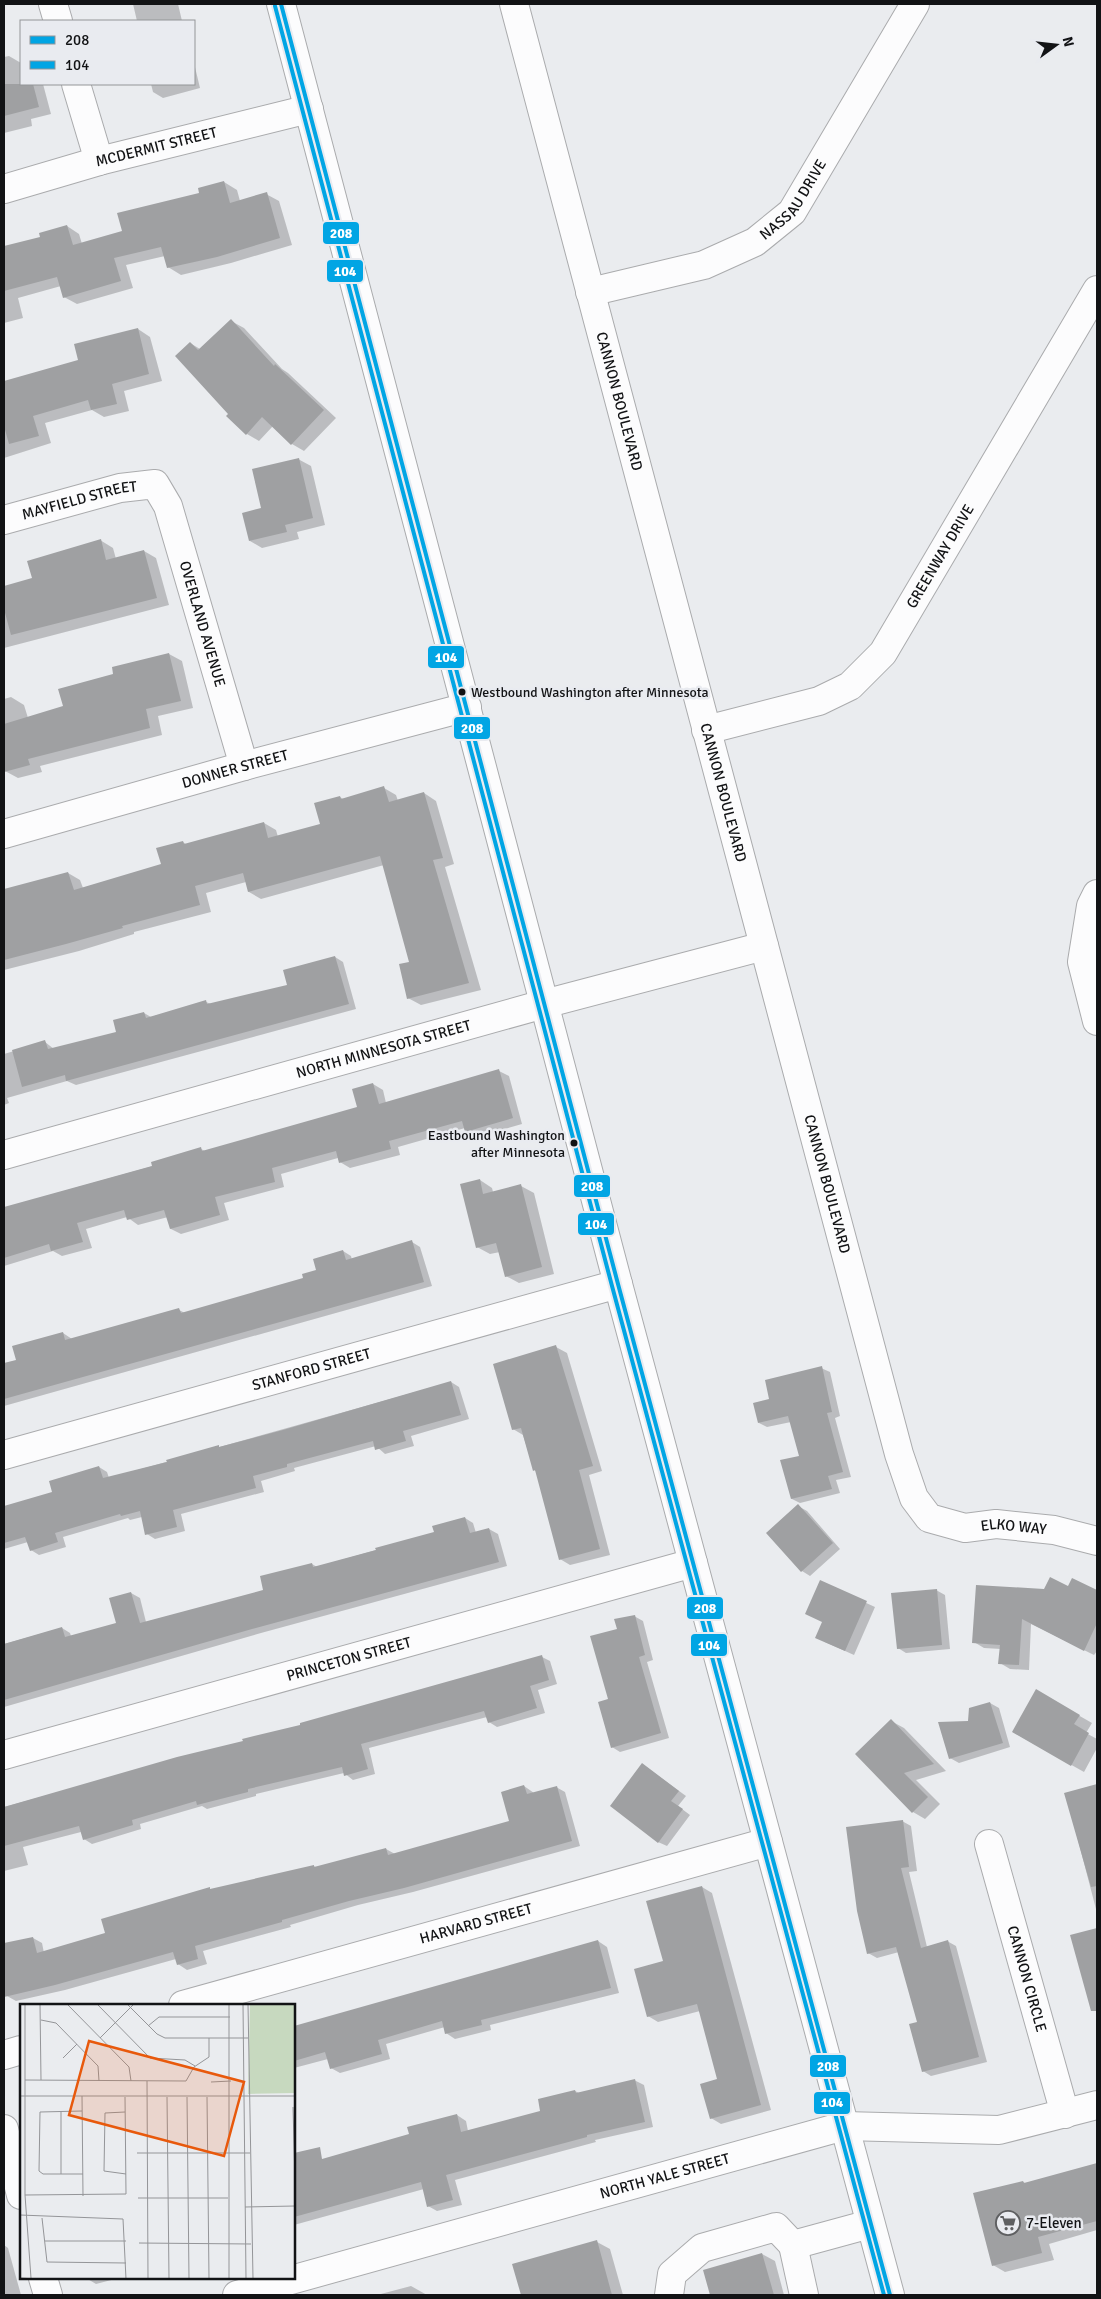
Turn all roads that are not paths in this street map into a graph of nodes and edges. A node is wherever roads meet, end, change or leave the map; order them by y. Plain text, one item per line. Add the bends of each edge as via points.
1 (52, 4) edge
2 (281, 4) edge
3 (514, 4) edge
4 (915, 4) edge
5 (58, 20) edge
6 (76, 85) edge
7 (309, 108) junction
8 (99, 161) junction
9 (4, 189) edge
10 (1097, 290) edge
11 (590, 292) junction
12 (155, 484) joint
13 (4, 520) edge
14 (467, 707) junction
15 (706, 730) junction
16 (244, 766) junction
17 (4, 834) edge
18 (1097, 894) edge
19 (764, 946) junction
20 (544, 1004) junction
21 (1097, 1021) edge
22 (4, 1155) edge
23 (618, 1284) junction
24 (4, 1455) edge
25 (929, 1518) joint
26 (1097, 1541) edge
27 (693, 1563) junction
28 (4, 1755) edge
29 (768, 1842) junction
30 (989, 1844) dead end
31 (187, 2004) edge
32 (20, 2050) edge
33 (4, 2055) edge
34 (1097, 2105) edge
35 (1065, 2114) junction
36 (844, 2126) junction
37 (4, 2129) edge
38 (20, 2191) edge
39 (870, 2224) junction
40 (793, 2245) junction
41 (43, 2279) edge
42 (294, 2279) edge
43 (295, 2279) edge
44 (48, 2295) edge
45 (237, 2295) edge
46 (669, 2295) edge
47 (804, 2295) edge
48 (890, 2295) edge

1 - 5 street
2 - 7 street
3 - 11 street, CANNON BOULEVARD
4 - 11 street, NASSAU DRIVE via 792,212 755,242 704,265
6 - 8 street
7 - 8 street, MCDERMIT STREET
7 - 14 street
8 - 9 street, MCDERMIT STREET
10 - 15 street, GREENWAY DRIVE via 883,653 850,686 819,701
11 - 15 street, CANNON BOULEVARD
12 - 13 street, MAYFIELD STREET via 120,488
12 - 16 street, OVERLAND AVENUE via 168,506
14 - 16 street, DONNER STREET
14 - 20 street
15 - 19 street, CANNON BOULEVARD
16 - 17 street, DONNER STREET
18 - 21 street via 1090,906 1082,962
19 - 20 street, NORTH MINNESOTA STREET
19 - 25 street, CANNON BOULEVARD via 899,1454 914,1498
20 - 22 street, NORTH MINNESOTA STREET
20 - 23 street
23 - 24 street, STANFORD STREET
23 - 27 street
25 - 26 street, ELKO WAY via 965,1528 996,1524 1054,1530
27 - 28 street, PRINCETON STREET
27 - 29 street
29 - 31 street, HARVARD STREET
29 - 36 street
30 - 35 street, CANNON CIRCLE
32 - 33 street
34 - 35 street, NORTH YALE STREET
35 - 36 street, NORTH YALE STREET via 998,2130
36 - 39 street
36 - 43 street, NORTH YALE STREET
37 - 38 street
39 - 40 street
39 - 48 street
40 - 46 street via 776,2227 702,2248 672,2274
40 - 47 street
41 - 44 street
42 - 45 street, NORTH YALE STREET

